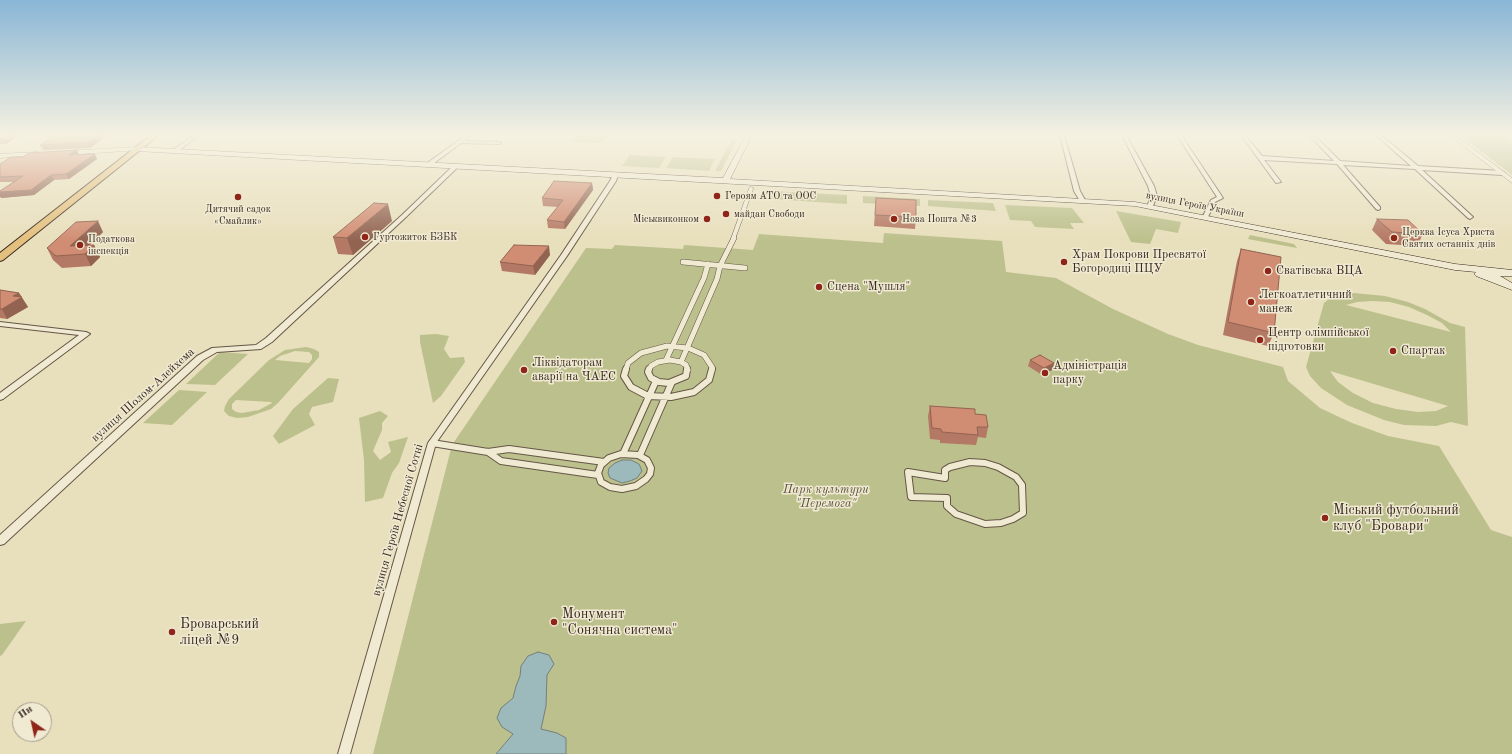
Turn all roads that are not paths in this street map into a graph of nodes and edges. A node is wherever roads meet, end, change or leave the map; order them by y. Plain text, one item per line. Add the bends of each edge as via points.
1 (110, 170) edge
2 (452, 170) edge
3 (530, 170) edge
4 (731, 170) edge
5 (1071, 170) edge
6 (1142, 170) edge
7 (1202, 170) edge
8 (1270, 170) edge
9 (1346, 170) edge
10 (1419, 170) edge
11 (1462, 170) edge
12 (1498, 170) edge
13 (1502, 173) junction
14 (615, 175) junction
15 (725, 181) junction
16 (1278, 182) dead end
17 (1512, 182) edge
18 (751, 189) dead end
19 (1082, 200) junction
20 (1150, 207) junction
21 (1378, 208) dead end
22 (1470, 217) dead end
23 (1205, 218) junction
24 (0, 258) edge
25 (683, 262) dead end
26 (708, 264) junction
27 (720, 266) junction
28 (745, 268) dead end
29 (1508, 279) edge
30 (0, 324) edge
31 (672, 346) junction
32 (687, 348) junction
33 (666, 360) junction
34 (681, 362) junction
35 (656, 381) junction
36 (672, 382) junction
37 (649, 396) junction
38 (0, 397) edge
39 (665, 398) junction
40 (432, 442) junction
41 (488, 452) junction
42 (623, 454) junction
43 (640, 456) junction
44 (604, 462) junction
45 (598, 475) junction
46 (947, 506) joint
47 (0, 541) edge
48 (344, 754) edge

1 - 24 main road
2 - 47 street, вулиця Шолом-Алейхема via 269,340 258,347 215,350 200,358
3 - 14 main road, вулиця Героїв України
4 - 15 main road
5 - 19 street
6 - 20 street via 1154,196
7 - 23 street via 1220,198 1213,201
8 - 16 street
9 - 21 street
10 - 22 street
11 - 13 street
12 - 13 street
13 - 17 street
14 - 15 main road, вулиця Героїв України
14 - 40 street, вулиця Героїв Небесної Сотні via 564,256
15 - 19 main road, вулиця Героїв України
18 - 27 street via 730,248
19 - 20 main road, вулиця Героїв України
20 - 23 main road, вулиця Героїв України
23 - 29 main road, вулиця Героїв України
25 - 26 street
26 - 27 street
26 - 31 street
27 - 28 street
27 - 32 street via 717,279
30 - 38 street via 86,334
31 - 32 street
31 - 33 street
31 - 37 street via 641,353 626,367 624,376 628,384 636,391
32 - 34 street
32 - 39 street via 700,352 708,359 712,367 711,376 705,385 694,392
33 - 34 street
33 - 35 street via 655,363 648,372
34 - 36 street via 688,367 688,372 682,379
35 - 36 street
35 - 37 street
36 - 39 street
37 - 39 street
37 - 42 street
39 - 43 street
40 - 41 street
40 - 48 street, вулиця Героїв Небесної Сотні
41 - 44 street via 509,449
41 - 45 street via 501,461
42 - 43 street
42 - 44 street
43 - 45 street via 647,460 651,468 648,477 640,484 614,488 604,484
44 - 45 street
46 - 46 street via 956,514 970,520 985,524 1001,523 1023,512 1022,486 1016,477 985,463 958,464 945,470 945,478 908,472 911,498 947,498

